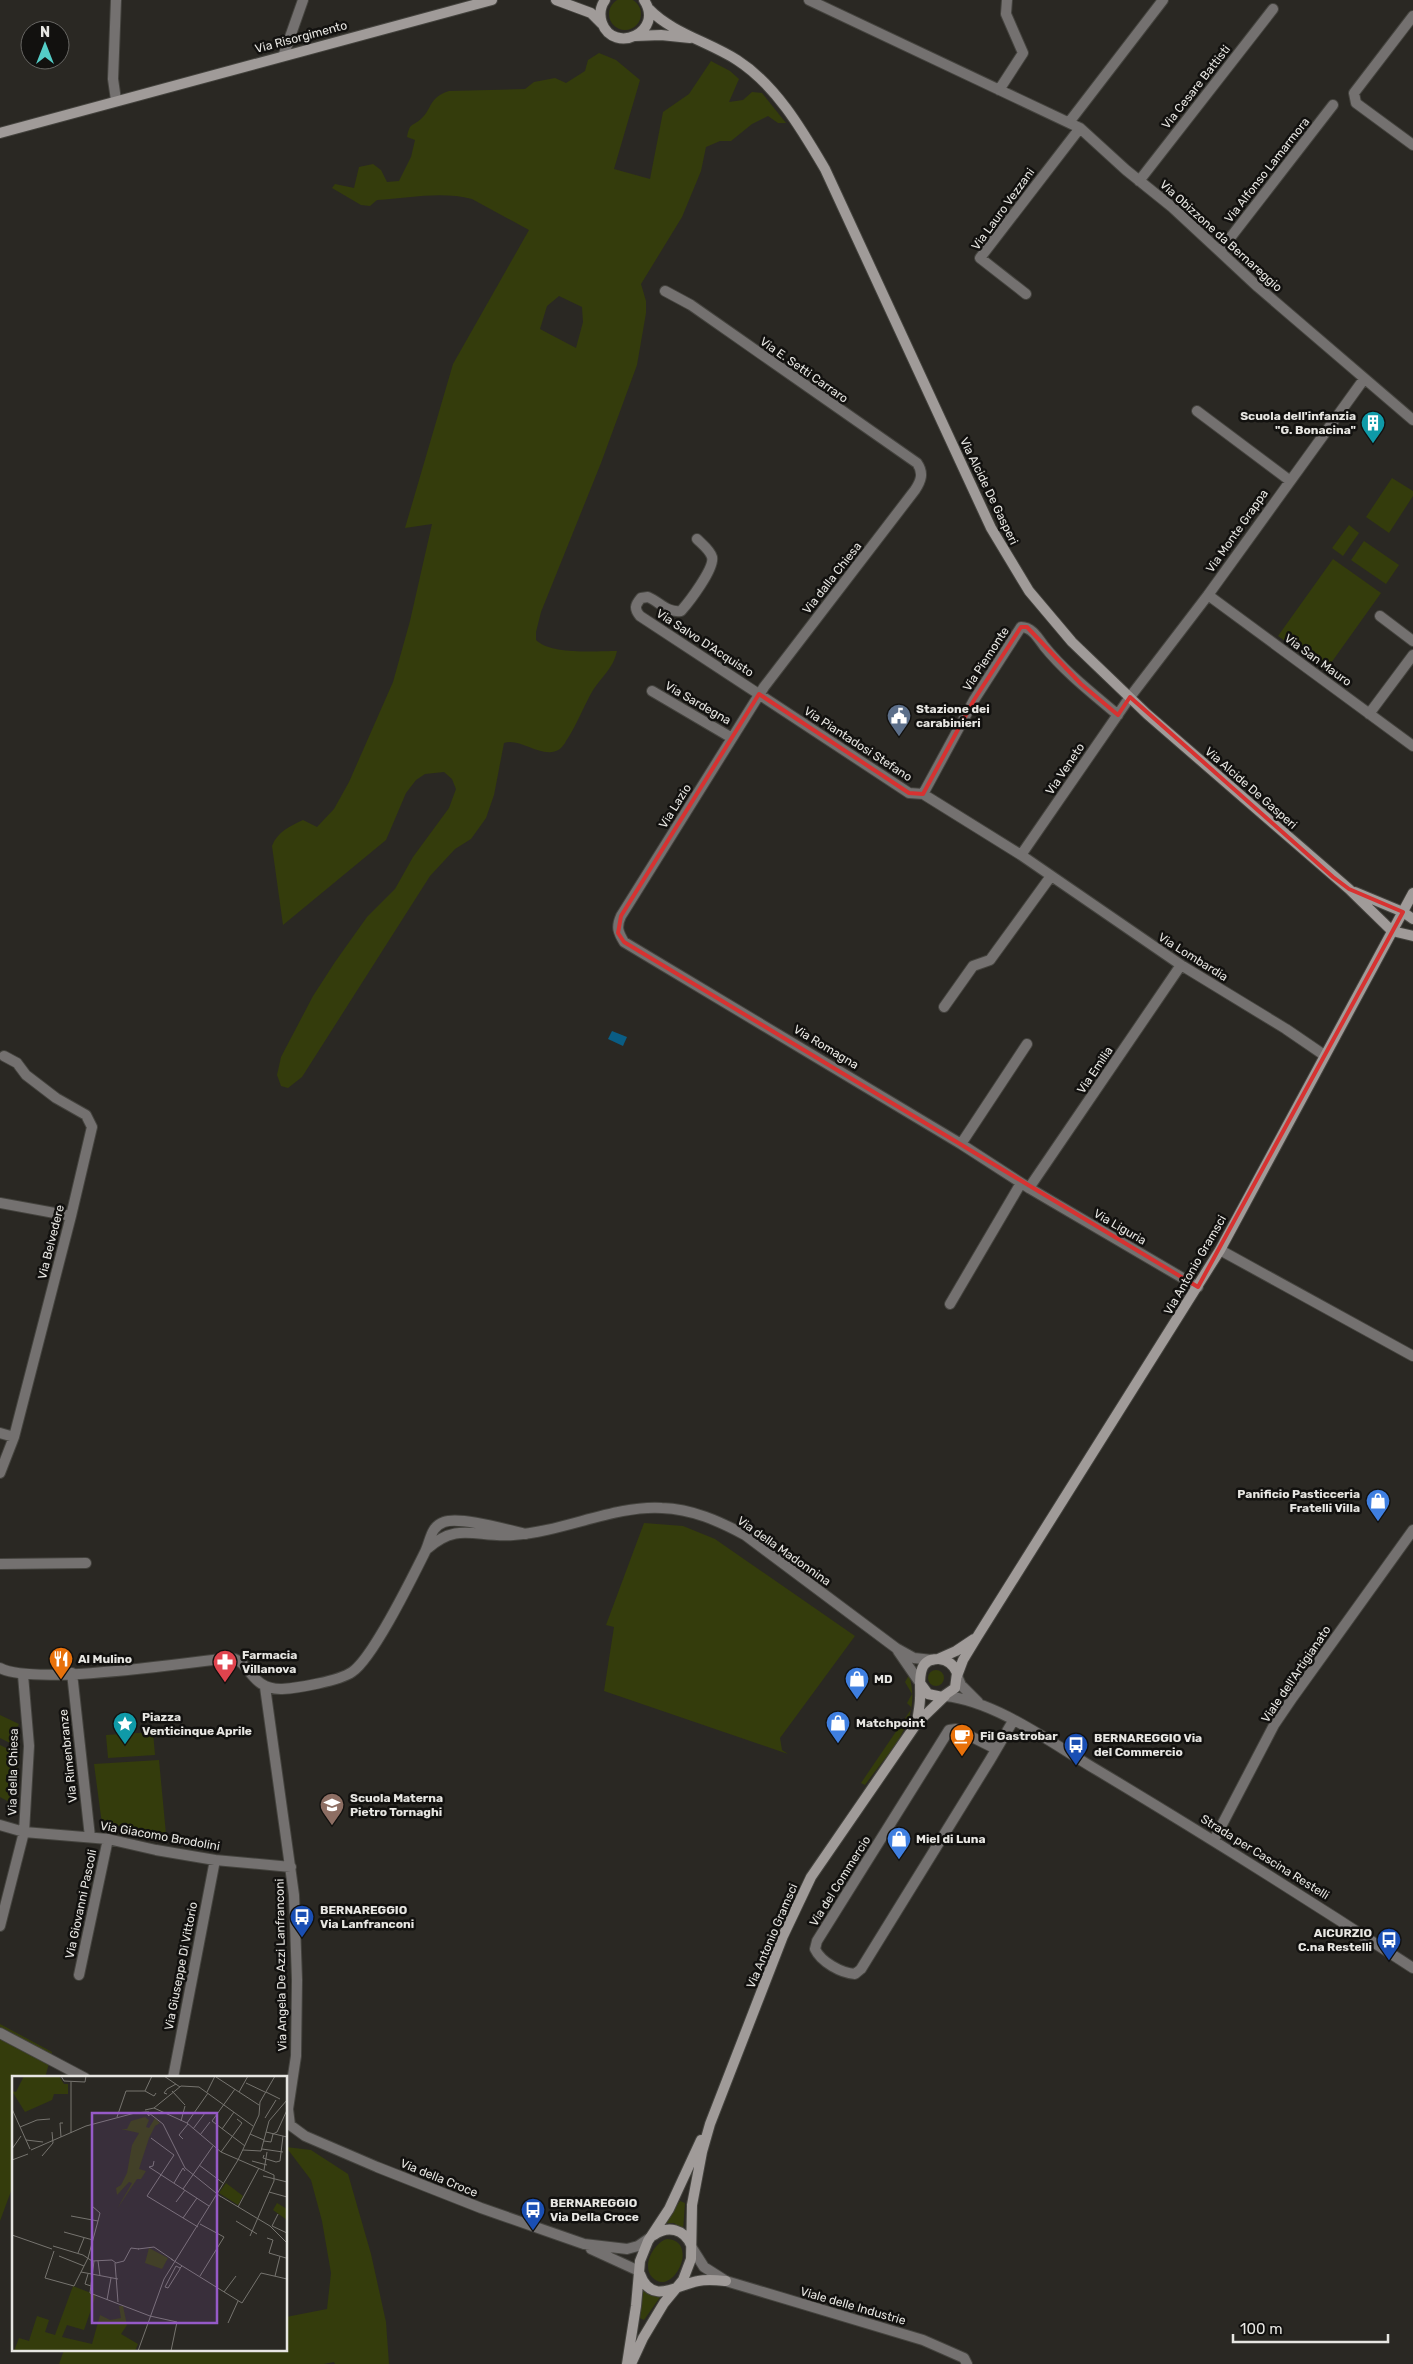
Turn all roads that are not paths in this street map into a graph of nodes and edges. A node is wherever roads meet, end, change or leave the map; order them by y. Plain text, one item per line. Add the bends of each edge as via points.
1 (116, 0) edge
2 (303, 0) edge
3 (492, 0) edge
4 (556, 0) edge
5 (605, 0) edge
6 (809, 0) edge
7 (1007, 0) edge
8 (1163, 0) edge
9 (647, 3) edge
10 (1273, 9) dead end
11 (1413, 16) edge
12 (602, 24) junction
13 (635, 36) junction
14 (698, 39) junction
15 (284, 54) junction
16 (999, 90) junction
17 (116, 100) junction
18 (1333, 105) dead end
19 (1070, 121) junction
20 (1080, 128) junction
21 (0, 133) edge
22 (1413, 146) edge
23 (1139, 181) junction
24 (1220, 251) junction
25 (665, 291) dead end
26 (1026, 294) dead end
27 (1364, 379) junction
28 (1196, 411) dead end
29 (1413, 420) edge
30 (922, 476) joint
31 (1289, 480) junction
32 (697, 539) dead end
33 (1208, 595) junction
34 (1380, 616) dead end
35 (1413, 641) edge
36 (1413, 655) edge
37 (652, 691) dead end
38 (759, 694) junction
39 (1130, 697) junction
40 (1369, 714) junction
41 (1118, 715) junction
42 (732, 738) junction
43 (1413, 746) edge
44 (923, 794) junction
45 (1021, 855) junction
46 (1050, 876) junction
47 (1349, 889) junction
48 (1413, 893) edge
49 (1403, 912) junction
50 (1413, 919) edge
51 (1392, 931) junction
52 (618, 933) joint
53 (1413, 936) edge
54 (1181, 965) junction
55 (944, 1007) dead end
56 (1027, 1044) dead end
57 (1324, 1055) junction
58 (4, 1056) dead end
59 (961, 1144) junction
60 (1025, 1186) junction
61 (0, 1203) edge
62 (71, 1216) junction
63 (1220, 1250) junction
64 (1198, 1288) junction
65 (950, 1304) dead end
66 (1413, 1356) edge
67 (0, 1433) edge
68 (14, 1437) junction
69 (0, 1473) edge
70 (1413, 1530) edge
71 (86, 1563) dead end
72 (0, 1564) edge
73 (977, 1637) junction
74 (896, 1648) junction
75 (935, 1660) junction
76 (0, 1668) edge
77 (72, 1673) junction
78 (23, 1675) junction
79 (957, 1676) junction
80 (920, 1683) junction
81 (265, 1687) junction
82 (945, 1696) junction
83 (979, 1702) junction
84 (1013, 1721) junction
85 (917, 1723) junction
86 (996, 1749) junction
87 (0, 1825) edge
88 (24, 1832) junction
89 (90, 1837) junction
90 (108, 1839) junction
91 (1214, 1840) junction
92 (215, 1860) junction
93 (291, 1868) junction
94 (0, 1926) edge
95 (1413, 1968) edge
96 (79, 1975) dead end
97 (0, 2034) edge
98 (81, 2076) edge
99 (173, 2076) edge
100 (710, 2124) junction
101 (288, 2126) edge
102 (651, 2237) junction
103 (584, 2244) junction
104 (692, 2248) junction
105 (639, 2271) junction
106 (726, 2281) junction
107 (675, 2288) junction
108 (627, 2364) edge
109 (632, 2364) edge
110 (968, 2364) edge

1 - 17 street via 113,79
2 - 15 street
3 - 15 street, Via Risorgimento
4 - 12 street via 591,13
5 - 12 street via 600,11
6 - 16 street, Via Obizzone da Bernareggio
7 - 16 street via 1006,14 1023,53
8 - 19 street
9 - 13 street via 649,18
9 - 14 street, Via Alcide De Gasperi via 668,24
10 - 23 street, Via Cesare Battisti
11 - 22 street via 1354,92 1356,103
12 - 13 street via 617,37
13 - 14 street, Via Alcide De Gasperi
14 - 39 street, Via Alcide De Gasperi via 753,73 802,130 825,169 991,528 1009,560 1059,628
15 - 17 street, Via Risorgimento
16 - 19 street, Via Obizzone da Bernareggio
17 - 21 street, Via Risorgimento
18 - 24 street, Via Alfonso Lamarmora
19 - 20 street, Via Obizzone da Bernareggio
20 - 23 street, Via Obizzone da Bernareggio
20 - 26 street, Via Lauro Vezzani via 980,258
23 - 24 street, Via Obizzone da Bernareggio
24 - 27 street, Via Obizzone da Bernareggio
25 - 30 street, Via E. Setti Carraro via 691,305 917,463
27 - 29 street, Via Obizzone da Bernareggio
27 - 31 street, Via Monte Grappa
28 - 31 street
30 - 38 street, Via dalla Chiesa via 915,490
31 - 33 street, Via Monte Grappa
32 - 38 street, Via Salvo D'Acquisto via 709,550 712,566 681,611 669,611 648,597 641,598 636,604 636,611
33 - 39 street, Via Monte Grappa
33 - 40 street, Via San Mauro
34 - 35 street
36 - 40 street
37 - 42 street, Via Sardegna
38 - 42 street, Via Lazio
38 - 44 street, Via Piantadosi Stefano via 910,793
39 - 41 street, Via Veneto
39 - 47 street, Via Alcide De Gasperi
40 - 43 street, Via San Mauro
41 - 44 street, Via Piemonte via 1081,684 1032,631 1021,627 974,700
41 - 45 street, Via Veneto
42 - 52 street, Via Lazio via 621,916
44 - 45 street, Via Piantadosi Stefano
45 - 46 street, Via Lombardia
46 - 54 street, Via Lombardia
46 - 55 street via 990,960 973,966
47 - 49 street, Via Alcide De Gasperi
47 - 51 street, Via Alcide De Gasperi
48 - 49 street, Via Antonio Gramsci
49 - 50 street, Via Alcide De Gasperi
49 - 51 street, Via Antonio Gramsci
51 - 53 street
51 - 57 street, Via Antonio Gramsci
52 - 59 street, Via Romagna via 624,942
54 - 57 street, Via Lombardia
54 - 60 street, Via Emilia
56 - 59 street
57 - 63 street, Via Antonio Gramsci
58 - 62 street, Via Belvedere via 17,1063 56,1098 86,1115 92,1127
59 - 60 street, Via Romagna
60 - 64 street, Via Liguria
60 - 65 street
61 - 62 street
62 - 68 street, Via Belvedere
63 - 64 street, Via Antonio Gramsci
63 - 66 street
64 - 73 street, Via Antonio Gramsci
67 - 68 street
68 - 69 street, Via Belvedere
70 - 91 street, Viale dell'Artigianato via 1284,1711
71 - 72 street
73 - 75 street, Via Antonio Gramsci
73 - 79 street, Via Antonio Gramsci
74 - 75 street, Via della Madonnina via 914,1658
74 - 80 street, Via della Madonnina
74 - 81 street, Via della Madonnina via 745,1535 697,1514 669,1508 642,1509 526,1534 449,1520 432,1531 426,1550 370,1651 354,1670 339,1677 289,1688
75 - 79 street via 950,1664
75 - 80 street via 921,1670
76 - 78 street
77 - 78 street
77 - 81 street via 233,1658 239,1660
77 - 89 street, Via Rimenbranze
78 - 88 street, Via della Chiesa via 29,1746
79 - 82 street via 955,1688
79 - 83 street via 961,1685
80 - 82 street via 930,1695
80 - 85 street
81 - 93 street, Via Angela De Azzi Lanfranconi
82 - 83 street
82 - 85 street, Via Antonio Gramsci
83 - 84 street
84 - 86 street, Via del Commercio
84 - 91 street, Strada per Cascina Restelli
85 - 100 street, Via Antonio Gramsci via 811,1877 783,1936
86 - 86 street, Via del Commercio via 956,1729 949,1730 817,1941 814,1949 819,1957 847,1974 855,1974 861,1969
87 - 88 street, Via Giacomo Brodolini
88 - 89 street, Via Giacomo Brodolini
88 - 94 street, Via della Chiesa
89 - 90 street, Via Giacomo Brodolini
90 - 92 street, Via Giacomo Brodolini
90 - 96 street, Via Giovanni Pascoli
91 - 95 street, Strada per Cascina Restelli
92 - 93 street, Via Giacomo Brodolini
92 - 99 street, Via Giuseppe Di Vittorio
93 - 101 street, Via Angela De Azzi Lanfranconi via 297,1980 296,2056
97 - 98 street
100 - 102 street via 694,2151 670,2209
100 - 104 street via 692,2205
101 - 103 street, Via della Croce via 393,2174
102 - 103 street via 627,2249
102 - 104 street via 662,2230 675,2230 686,2237
102 - 105 street
103 - 105 street
104 - 106 street, Viale delle Industrie via 704,2267
104 - 107 street via 684,2277
105 - 107 street via 642,2280 652,2290 664,2292
105 - 108 street
106 - 107 street via 698,2280
106 - 110 street, Viale delle Industrie via 923,2340 964,2358
107 - 109 street via 643,2338

